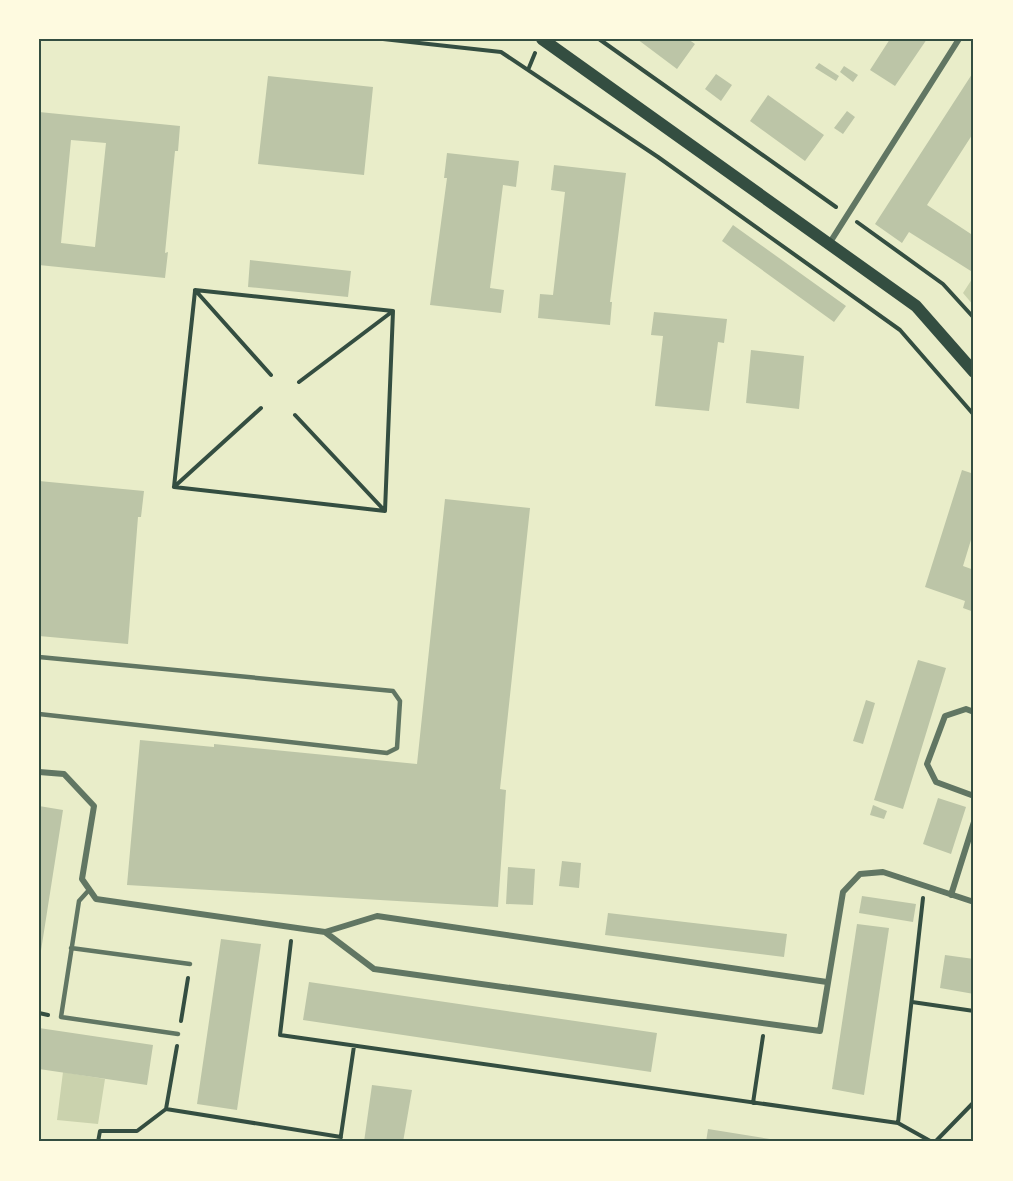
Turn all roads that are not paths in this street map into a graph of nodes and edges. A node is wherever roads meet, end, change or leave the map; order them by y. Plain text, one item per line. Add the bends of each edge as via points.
1 (542, 39) edge
2 (959, 39) edge
3 (829, 244) junction
4 (974, 372) edge
5 (39, 657) edge
6 (974, 712) edge
7 (39, 714) edge
8 (39, 772) edge
9 (974, 796) edge
10 (974, 822) edge
11 (89, 890) junction
12 (951, 895) junction
13 (974, 902) edge
14 (325, 932) junction
15 (71, 948) junction
16 (190, 964) road end
17 (827, 982) junction
18 (178, 1034) road end

1 - 3 main road
2 - 3 street
3 - 4 main road via 916,306
5 - 7 lane via 393,691 400,701 397,748 387,753
6 - 9 street via 966,709 945,716 927,764 936,782
8 - 11 street via 64,774 94,806 82,879
10 - 12 street
11 - 14 street via 96,899
11 - 15 lane via 79,901
12 - 13 street
12 - 17 street via 883,872 860,874 843,892
14 - 17 street via 377,916
14 - 17 street via 374,969 820,1031
15 - 16 lane
15 - 18 lane via 61,1017

